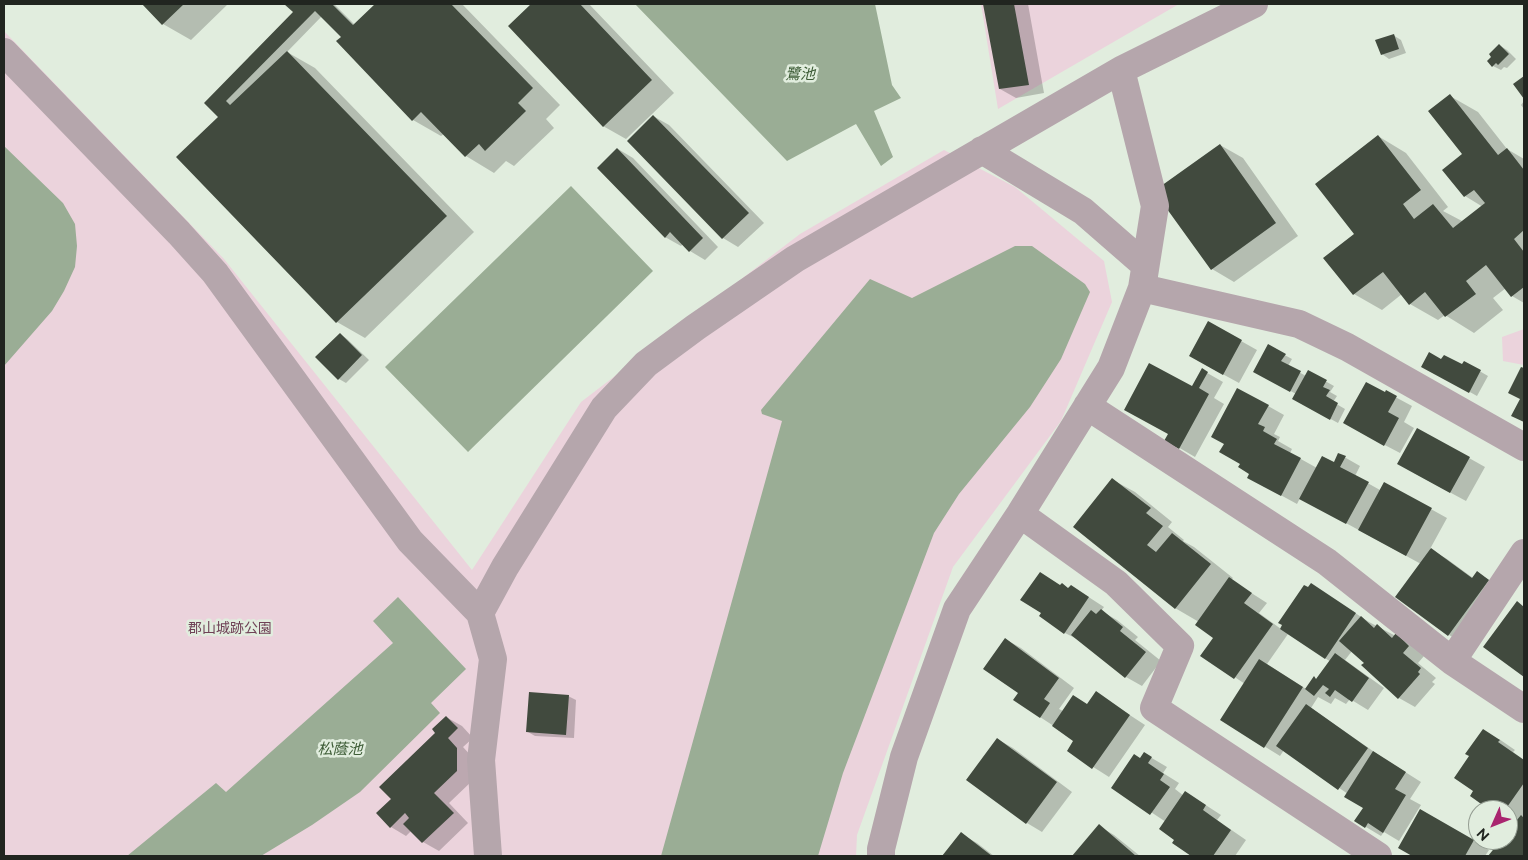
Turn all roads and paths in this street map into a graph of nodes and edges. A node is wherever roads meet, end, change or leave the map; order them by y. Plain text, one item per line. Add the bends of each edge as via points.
1 (1254, 4) edge
2 (4, 52) edge
3 (1121, 70) junction
4 (982, 150) junction
5 (1144, 276) junction
6 (1087, 406) junction
7 (1524, 447) edge
8 (1020, 514) junction
9 (1524, 553) edge
10 (480, 613) junction
11 (1452, 661) junction
12 (1524, 709) edge
13 (488, 856) edge
14 (881, 856) edge
15 (1378, 856) edge

1 - 3 street
2 - 10 street via 215,273 410,541
3 - 4 street
3 - 5 street via 1155,206
4 - 5 street via 1083,211
4 - 10 street via 795,260 646,364 604,408
5 - 6 street via 1111,368
5 - 7 street via 1299,324 1347,347
6 - 8 street
6 - 11 street via 1327,562
8 - 14 street via 957,609 904,757
8 - 15 street via 1116,583 1180,646 1154,708
9 - 11 street
10 - 13 street via 493,659 481,760
11 - 12 street

